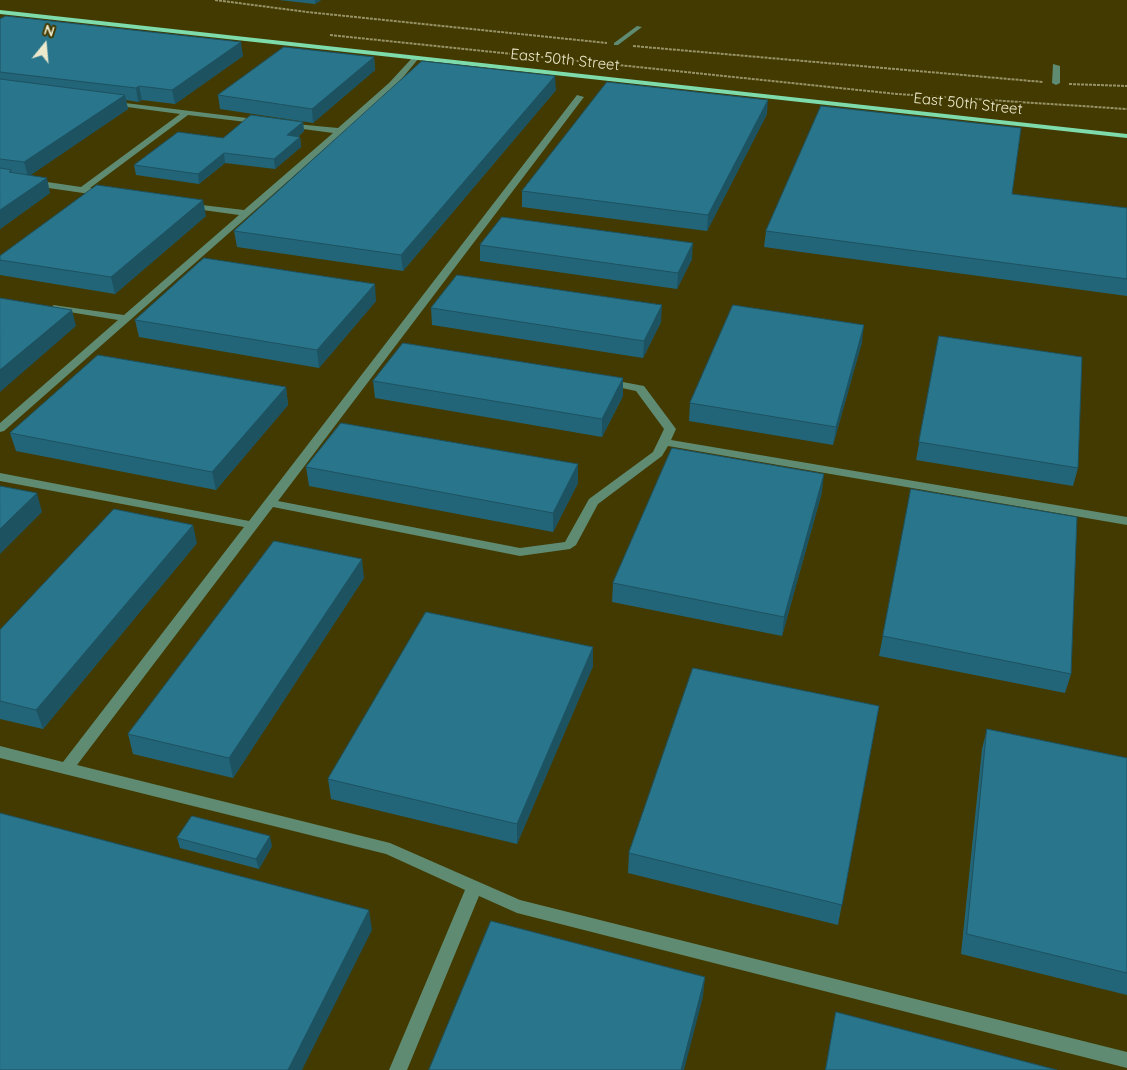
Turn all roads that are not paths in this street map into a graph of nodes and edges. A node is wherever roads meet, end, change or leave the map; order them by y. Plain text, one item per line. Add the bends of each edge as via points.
1 (0, 12) edge
2 (28, 16) junction
3 (20, 20) edge
4 (639, 27) dead end
5 (616, 44) road end
6 (415, 58) junction
7 (1056, 66) dead end
8 (1056, 83) road end
9 (580, 97) dead end
10 (108, 102) edge
11 (187, 112) junction
12 (273, 123) edge
13 (282, 124) edge
14 (340, 131) junction
15 (1127, 136) edge
16 (0, 178) edge
17 (83, 190) junction
18 (112, 194) edge
19 (179, 203) edge
20 (246, 213) junction
21 (48, 306) edge
22 (126, 318) junction
23 (592, 379) edge
24 (0, 428) edge
25 (664, 442) junction
26 (0, 477) edge
27 (270, 502) junction
28 (1127, 521) edge
29 (252, 526) junction
30 (0, 752) edge
31 (66, 769) junction
32 (474, 887) junction
33 (1127, 1060) edge
34 (398, 1070) edge

1 - 2 main road, East 50th Street
2 - 3 lane
2 - 6 main road, East 50th Street
4 - 5 lane
6 - 14 lane via 392,85
6 - 15 main road, East 50th Street
7 - 8 lane
9 - 27 lane via 397,344
10 - 11 lane
11 - 12 lane
11 - 17 lane
13 - 14 lane
14 - 20 lane
16 - 17 lane
17 - 18 lane
19 - 20 lane
20 - 22 lane
21 - 22 lane
22 - 24 lane
23 - 25 lane via 640,388 670,429
25 - 27 lane via 658,454 593,502 570,545 520,552
25 - 28 lane
26 - 29 lane
27 - 29 lane
29 - 31 lane
30 - 31 lane
31 - 32 lane via 390,849
32 - 33 lane via 516,906
32 - 34 lane

